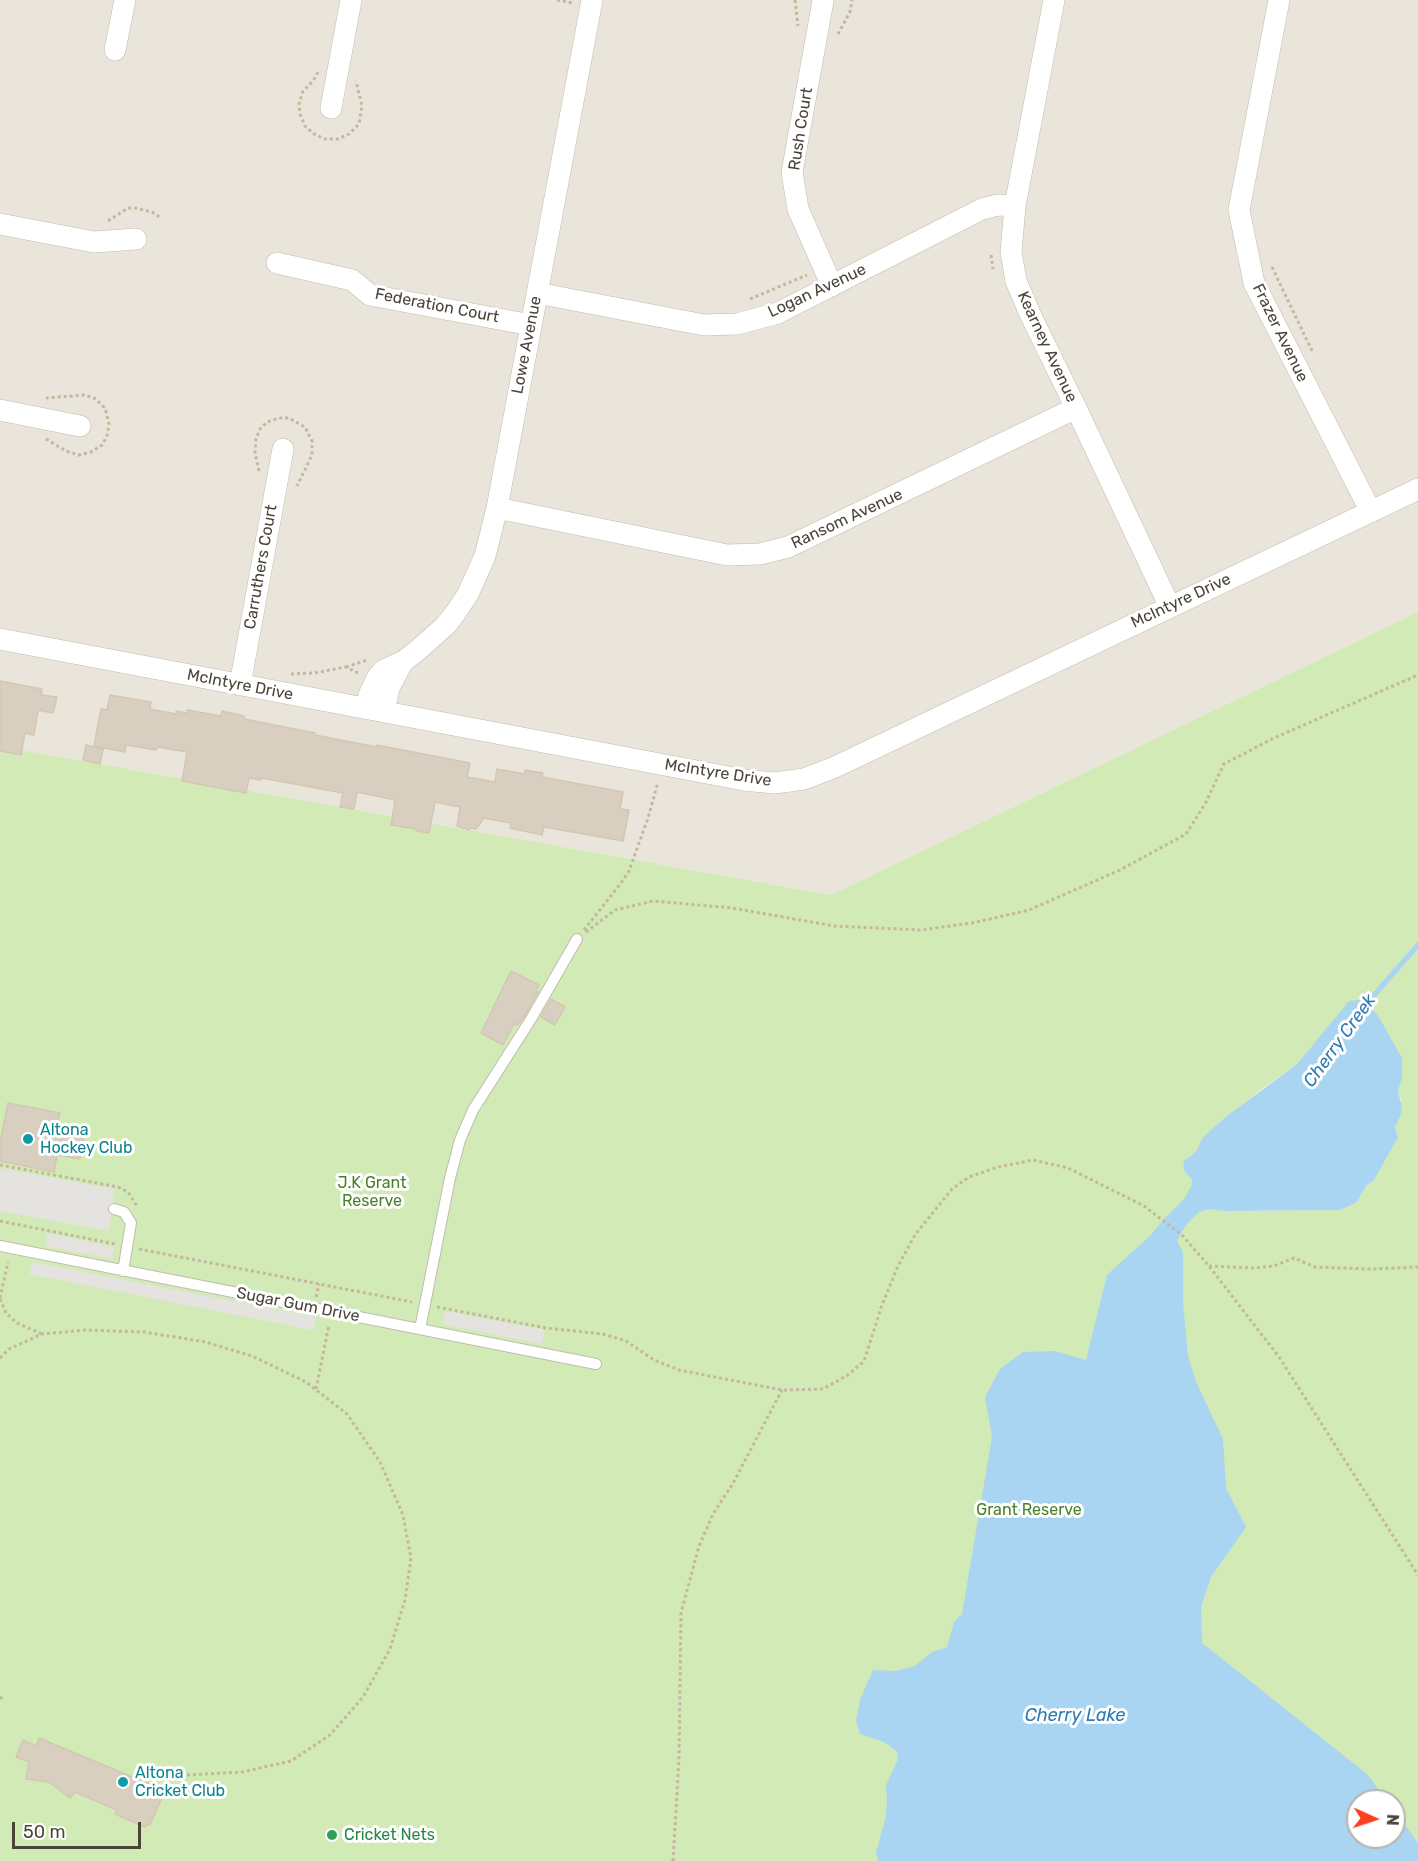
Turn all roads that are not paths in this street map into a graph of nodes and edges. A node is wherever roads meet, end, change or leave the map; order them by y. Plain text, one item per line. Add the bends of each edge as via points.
1 (125, 0) edge
2 (351, 0) edge
3 (592, 0) edge
4 (1054, 0) edge
5 (1279, 0) edge
6 (823, 1) edge
7 (115, 50) dead end
8 (331, 108) dead end
9 (1015, 206) junction
10 (0, 224) edge
11 (136, 239) dead end
12 (277, 263) dead end
13 (828, 277) junction
14 (537, 293) junction
15 (531, 325) junction
16 (1076, 408) junction
17 (0, 410) edge
18 (80, 426) dead end
19 (283, 449) dead end
20 (1418, 489) edge
21 (497, 508) junction
22 (1371, 512) junction
23 (1170, 606) junction
24 (0, 639) edge
25 (404, 661) junction
26 (240, 685) junction
27 (375, 710) junction
28 (577, 939) road end
29 (114, 1209) dead end
30 (6, 1247) edge
31 (128, 1272) junction
32 (420, 1329) junction
33 (596, 1364) dead end

1 - 7 street
2 - 8 street
3 - 14 street, Lowe Avenue
4 - 9 street, Kearney Avenue
5 - 22 street, Frazer Avenue via 1239,210 1254,283
6 - 13 street, Rush Court via 792,172 798,209
9 - 13 street, Logan Avenue via 998,205 982,210
9 - 16 street, Kearney Avenue via 1011,252 1016,281
10 - 11 street via 94,242
12 - 15 street, Federation Court via 352,280 370,295
13 - 14 street, Logan Avenue via 777,313 737,324 704,325
14 - 15 street, Lowe Avenue
15 - 21 street, Lowe Avenue
16 - 21 street, Ransom Avenue via 788,547 760,554 727,555
16 - 23 street, Kearney Avenue
17 - 18 street
19 - 26 street, Carruthers Court
20 - 22 street, McIntyre Drive
21 - 25 street, Lowe Avenue via 485,556 468,594 446,625
22 - 23 street, McIntyre Drive
23 - 27 street, McIntyre Drive via 835,767 790,781 662,776
24 - 26 street, McIntyre Drive
25 - 27 street, Lowe Avenue
25 - 27 street, Lowe Avenue via 384,670 373,684
26 - 27 street, McIntyre Drive
28 - 32 lane via 473,1110 460,1140
29 - 31 lane via 123,1212 131,1223
30 - 31 lane, Sugar Gum Drive
31 - 32 lane, Sugar Gum Drive
32 - 33 lane, Sugar Gum Drive

